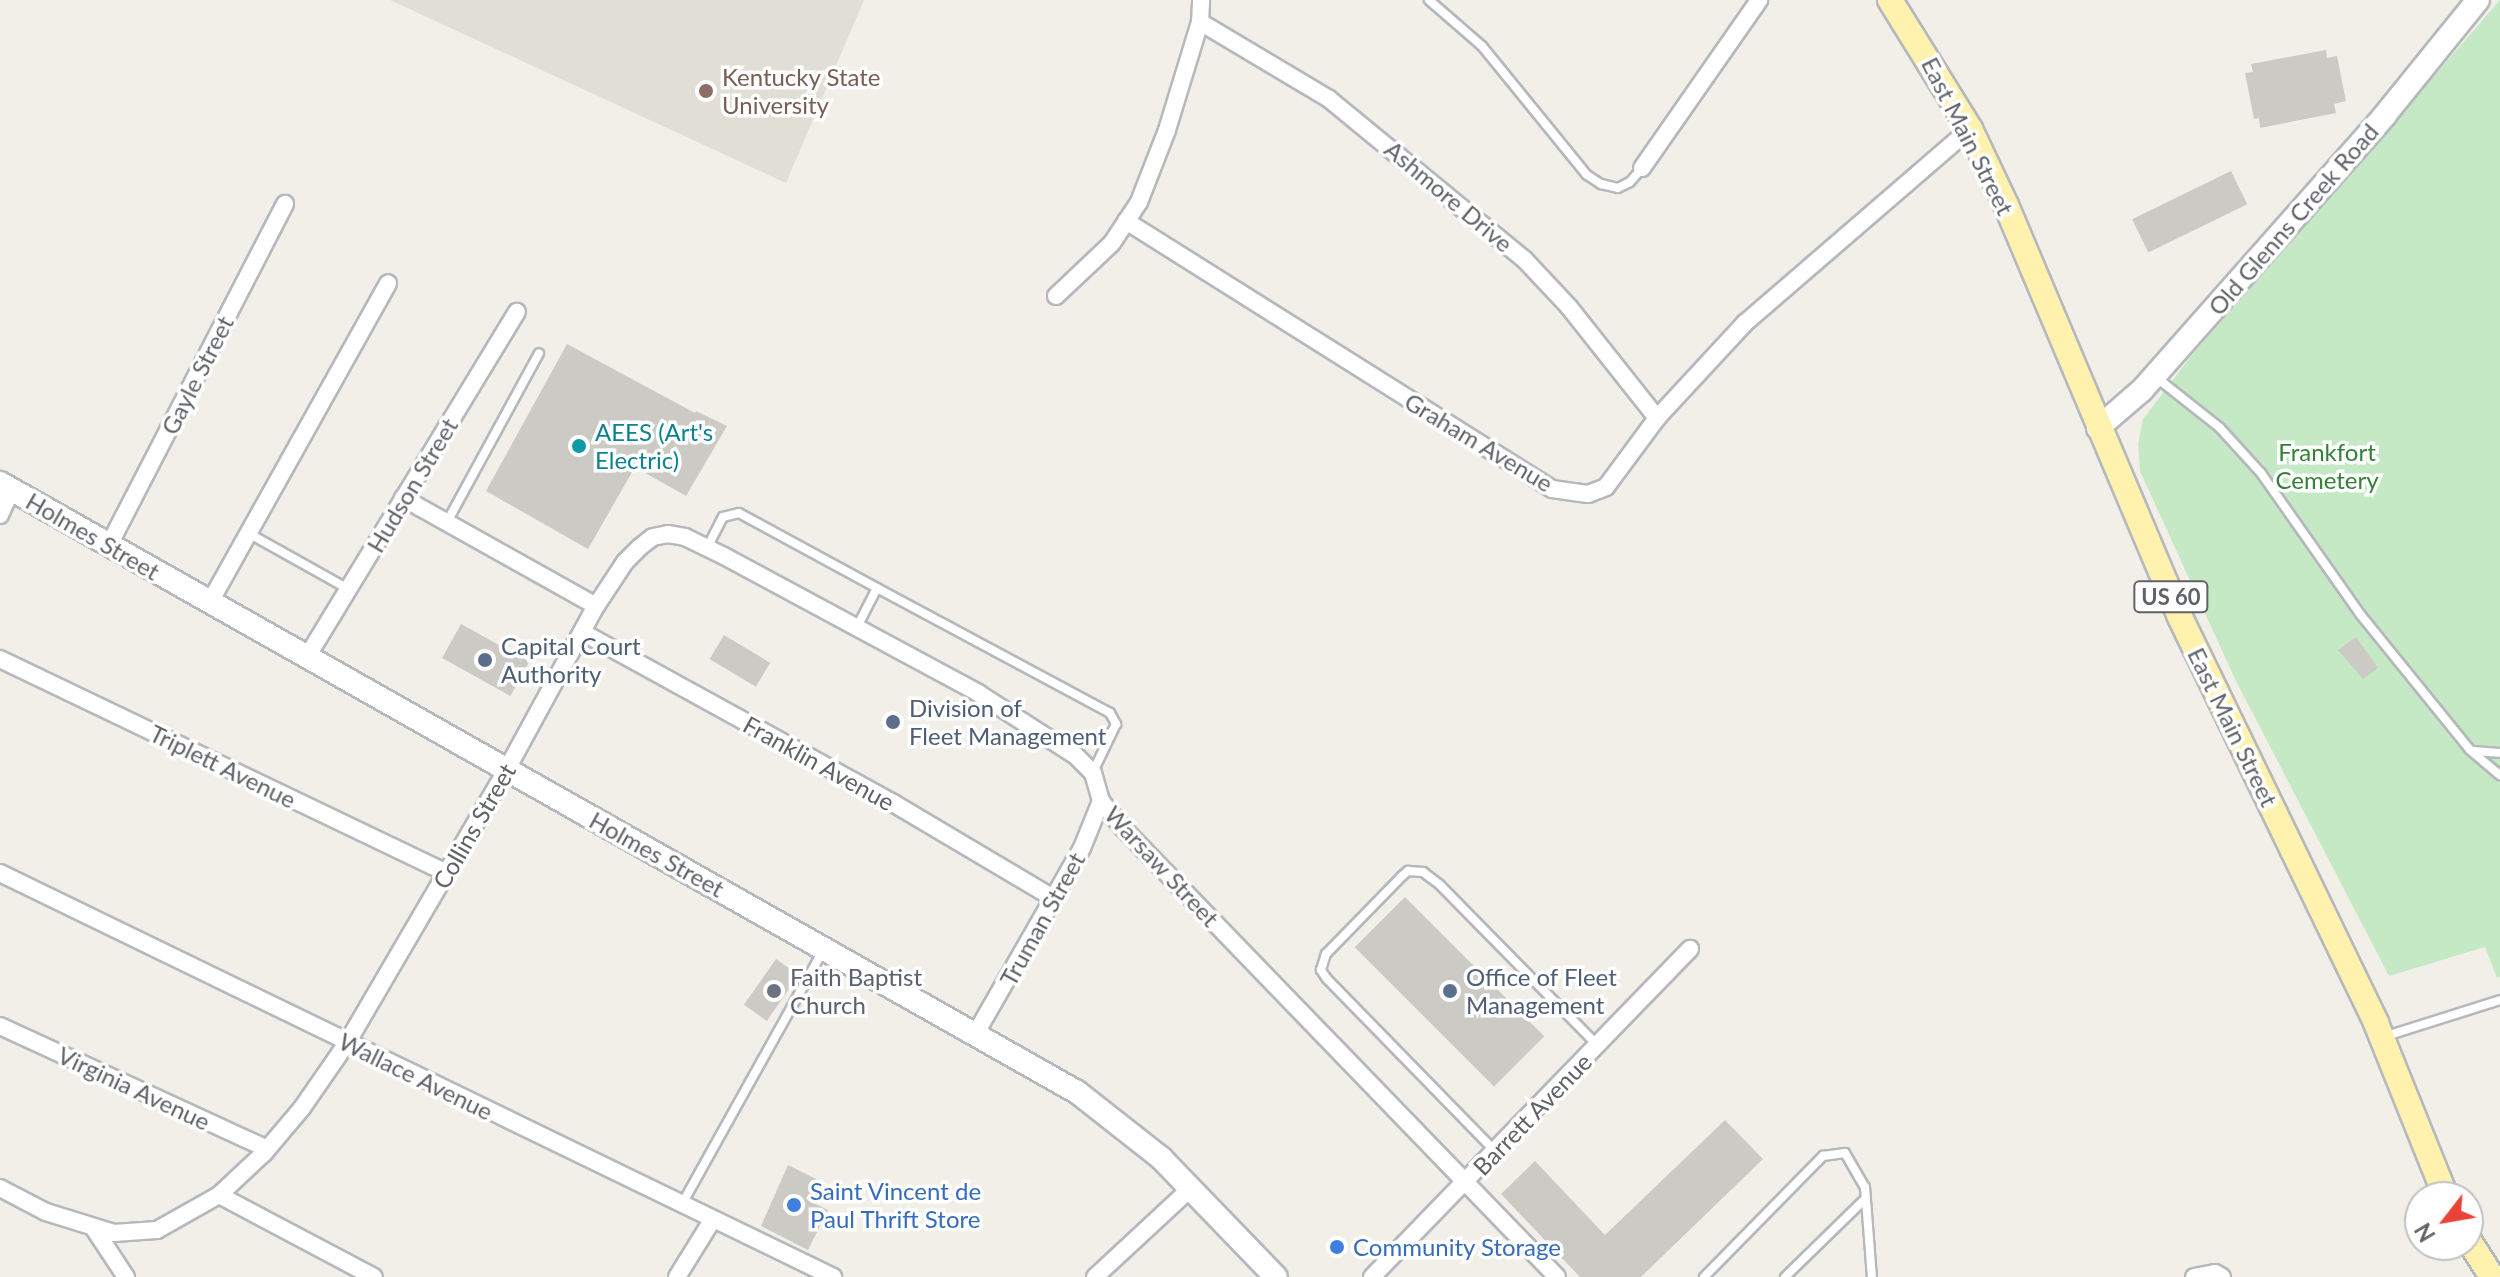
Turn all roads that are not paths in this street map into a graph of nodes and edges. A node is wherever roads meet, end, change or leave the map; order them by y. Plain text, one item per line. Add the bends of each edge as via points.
1 (1201, 0) edge
2 (1429, 0) edge
3 (1759, 0) edge
4 (1890, 0) edge
5 (2478, 0) edge
6 (1200, 22) junction
7 (1970, 129) junction
8 (1642, 168) joint
9 (285, 204) dead end
10 (1126, 221) junction
11 (388, 283) dead end
12 (1056, 296) dead end
13 (517, 312) dead end
14 (539, 353) dead end
15 (2154, 376) junction
16 (1657, 418) junction
17 (2098, 428) junction
18 (6, 486) edge
19 (403, 498) junction
20 (0, 515) edge
21 (447, 522) junction
22 (248, 533) junction
23 (109, 545) junction
24 (707, 548) junction
25 (877, 588) junction
26 (348, 589) junction
27 (210, 602) junction
28 (596, 606) junction
29 (857, 628) junction
30 (582, 632) junction
31 (307, 657) junction
32 (0, 659) edge
33 (2470, 750) junction
34 (2500, 753) edge
35 (507, 769) junction
36 (1093, 773) junction
37 (2500, 775) edge
38 (1101, 801) junction
39 (0, 873) edge
40 (446, 873) junction
41 (1053, 898) junction
42 (824, 948) junction
43 (1690, 949) dead end
44 (2500, 1000) edge
45 (0, 1026) edge
46 (976, 1033) junction
47 (2381, 1037) junction
48 (347, 1043) junction
49 (1597, 1046) junction
50 (267, 1149) junction
51 (1495, 1152) junction
52 (2440, 1181) edge
53 (1466, 1182) junction
54 (0, 1188) edge
55 (1191, 1188) junction
56 (219, 1195) junction
57 (1866, 1198) junction
58 (682, 1204) junction
59 (713, 1219) junction
60 (93, 1227) junction
61 (1872, 1272) edge
62 (826, 1275) edge
63 (2219, 1275) edge
64 (126, 1277) edge
65 (374, 1277) edge
66 (677, 1277) edge
67 (1095, 1277) edge
68 (1276, 1277) edge
69 (1372, 1277) edge
70 (1557, 1277) edge
71 (1704, 1277) edge
72 (1785, 1277) edge
73 (1862, 1277) edge
74 (2194, 1277) edge

1 - 6 street
2 - 8 lane via 1482,46 1587,175 1618,188
3 - 8 street
4 - 7 main road, East Main Street / US 60
5 - 15 main road, Old Glenns Creek Road via 2384,116
6 - 10 street via 1167,130 1139,202
6 - 16 street, Ashmore Drive via 1329,99 1524,259
7 - 16 street, Graham Avenue via 1745,323
7 - 17 main road, East Main Street / US 60
9 - 23 street, Gayle Street
10 - 12 street via 1112,243
10 - 16 street, Graham Avenue via 1552,489 1588,494 1606,487
11 - 22 street
13 - 19 street, Hudson Street
14 - 21 lane
15 - 17 main road, Old Glenns Creek Road
15 - 33 lane via 2220,428 2261,473 2360,614
17 - 47 main road, East Main Street / US 60 via 2180,617
18 - 20 street
18 - 23 main road, Holmes Street
19 - 21 street
19 - 26 street, Hudson Street
21 - 28 street
22 - 26 lane
22 - 27 street
23 - 27 main road, Holmes Street
24 - 25 lane via 723,517 739,513
24 - 28 street via 685,537 653,537 625,562
24 - 29 street
25 - 29 lane
25 - 36 lane via 1110,713 1116,724
26 - 31 street, Hudson Street
27 - 31 main road, Holmes Street
28 - 30 street, Collins Street
29 - 36 street via 1047,735
30 - 35 street, Collins Street
30 - 41 street, Franklin Avenue via 893,803
31 - 35 main road, Holmes Street
32 - 40 street, Triplett Avenue
33 - 34 lane
33 - 37 lane
35 - 40 street, Collins Street
35 - 42 main road, Holmes Street
36 - 38 street, Warsaw Street
38 - 41 street, Truman Street
38 - 53 street, Warsaw Street via 1171,880
39 - 48 street, Wallace Avenue
40 - 48 street, Collins Street
41 - 46 street, Truman Street
42 - 46 main road, Holmes Street
42 - 58 lane
43 - 49 street, Barrett Avenue
44 - 47 lane
45 - 50 street, Virginia Avenue
46 - 55 main road, Holmes Street via 1107,1112
47 - 52 main road, East Main Street / US 60
48 - 50 street, Collins Street
48 - 58 street, Wallace Avenue
49 - 51 street, Barrett Avenue
49 - 51 lane via 1423,872 1402,876 1326,954 1321,970 1327,979
50 - 56 street, Collins Street
51 - 53 street, Barrett Avenue
53 - 69 street, Barrett Avenue
53 - 70 street, Warsaw Street
54 - 60 street, Collins Street via 46,1212
55 - 67 street
55 - 68 main road, Holmes Street
56 - 60 street, Collins Street via 157,1230 114,1233
56 - 65 street
57 - 61 lane
57 - 71 lane via 1845,1153 1823,1156
57 - 72 lane
58 - 59 street, Wallace Avenue
59 - 62 street, Wallace Avenue
59 - 66 street
60 - 64 street
61 - 73 lane
63 - 74 street

